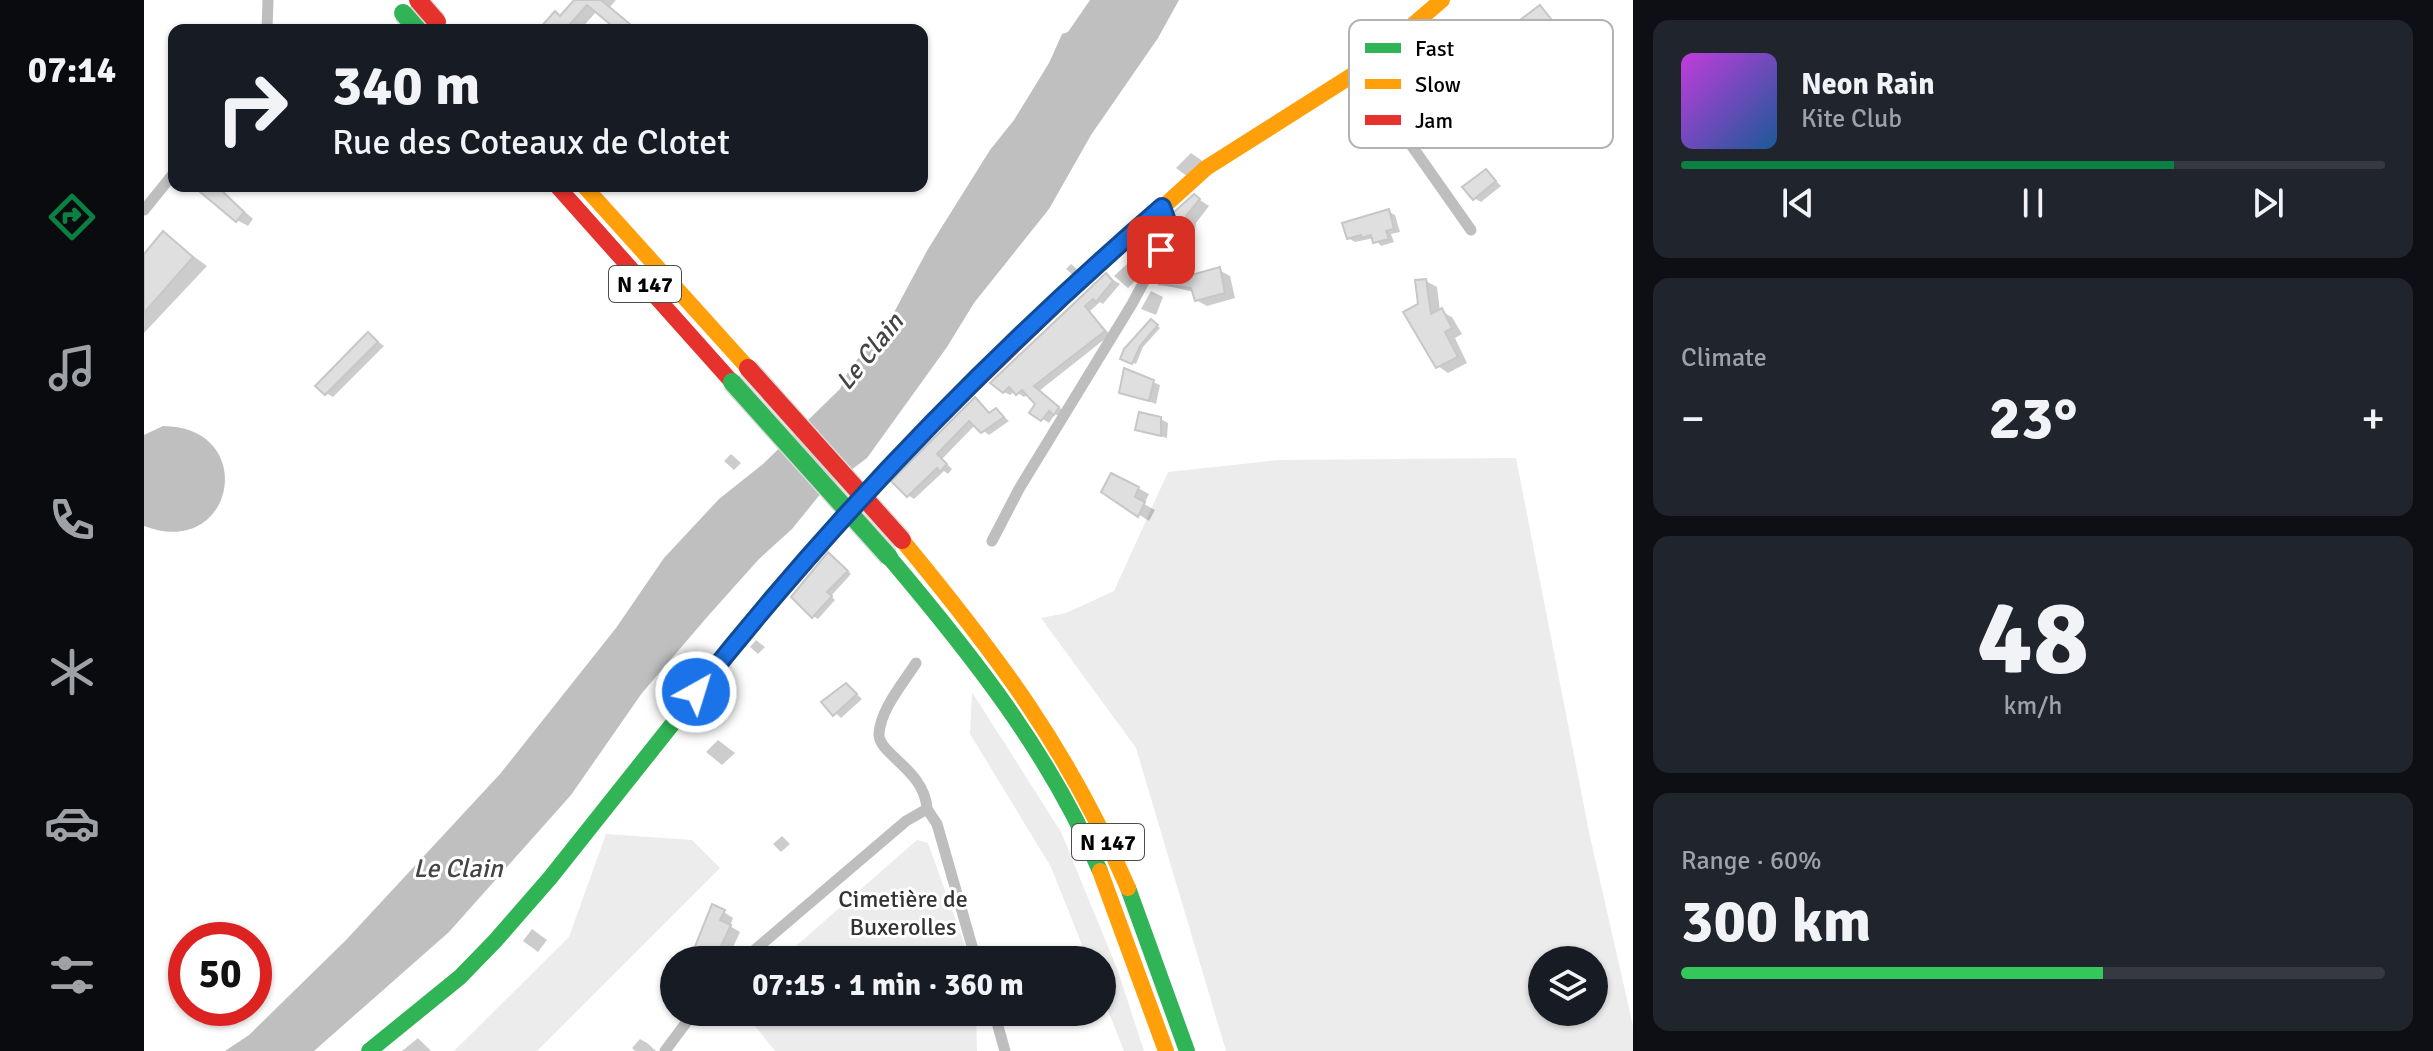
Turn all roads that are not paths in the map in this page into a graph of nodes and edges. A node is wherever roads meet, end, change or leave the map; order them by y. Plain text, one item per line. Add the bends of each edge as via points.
1 (268, 0) edge
2 (418, 0) edge
3 (439, 0) edge
4 (1442, 0) edge
5 (400, 14) edge
6 (1419, 20) edge
7 (267, 24) edge
8 (439, 24) edge
9 (1349, 77) edge
10 (1413, 148) edge
11 (168, 180) edge
12 (562, 192) edge
13 (589, 192) edge
14 (1162, 207) junction
15 (144, 210) edge
16 (1471, 230) dead end
17 (992, 541) dead end
18 (916, 663) dead end
19 (927, 809) junction
20 (759, 946) edge
21 (972, 946) edge
22 (684, 1026) edge
23 (998, 1026) edge
24 (369, 1051) edge
25 (665, 1051) edge
26 (1005, 1051) edge
27 (1166, 1051) edge
28 (1187, 1051) edge

1 - 7 street
2 - 8 main road, bridge
3 - 5 street
4 - 6 main road
9 - 14 main road via 1206,168
10 - 16 street
11 - 15 street
12 - 27 main road, N 147, bridge via 889,557 993,686 1065,797 1119,919
13 - 28 main road, N 147, bridge via 902,540 1000,662 1059,749 1129,889
14 - 17 street via 1167,221 1161,250
14 - 24 main road via 892,463 716,667 550,878 460,977
18 - 19 street via 879,733 881,742 919,779
19 - 20 street via 906,821
19 - 21 street via 937,824
22 - 25 street
23 - 26 street

